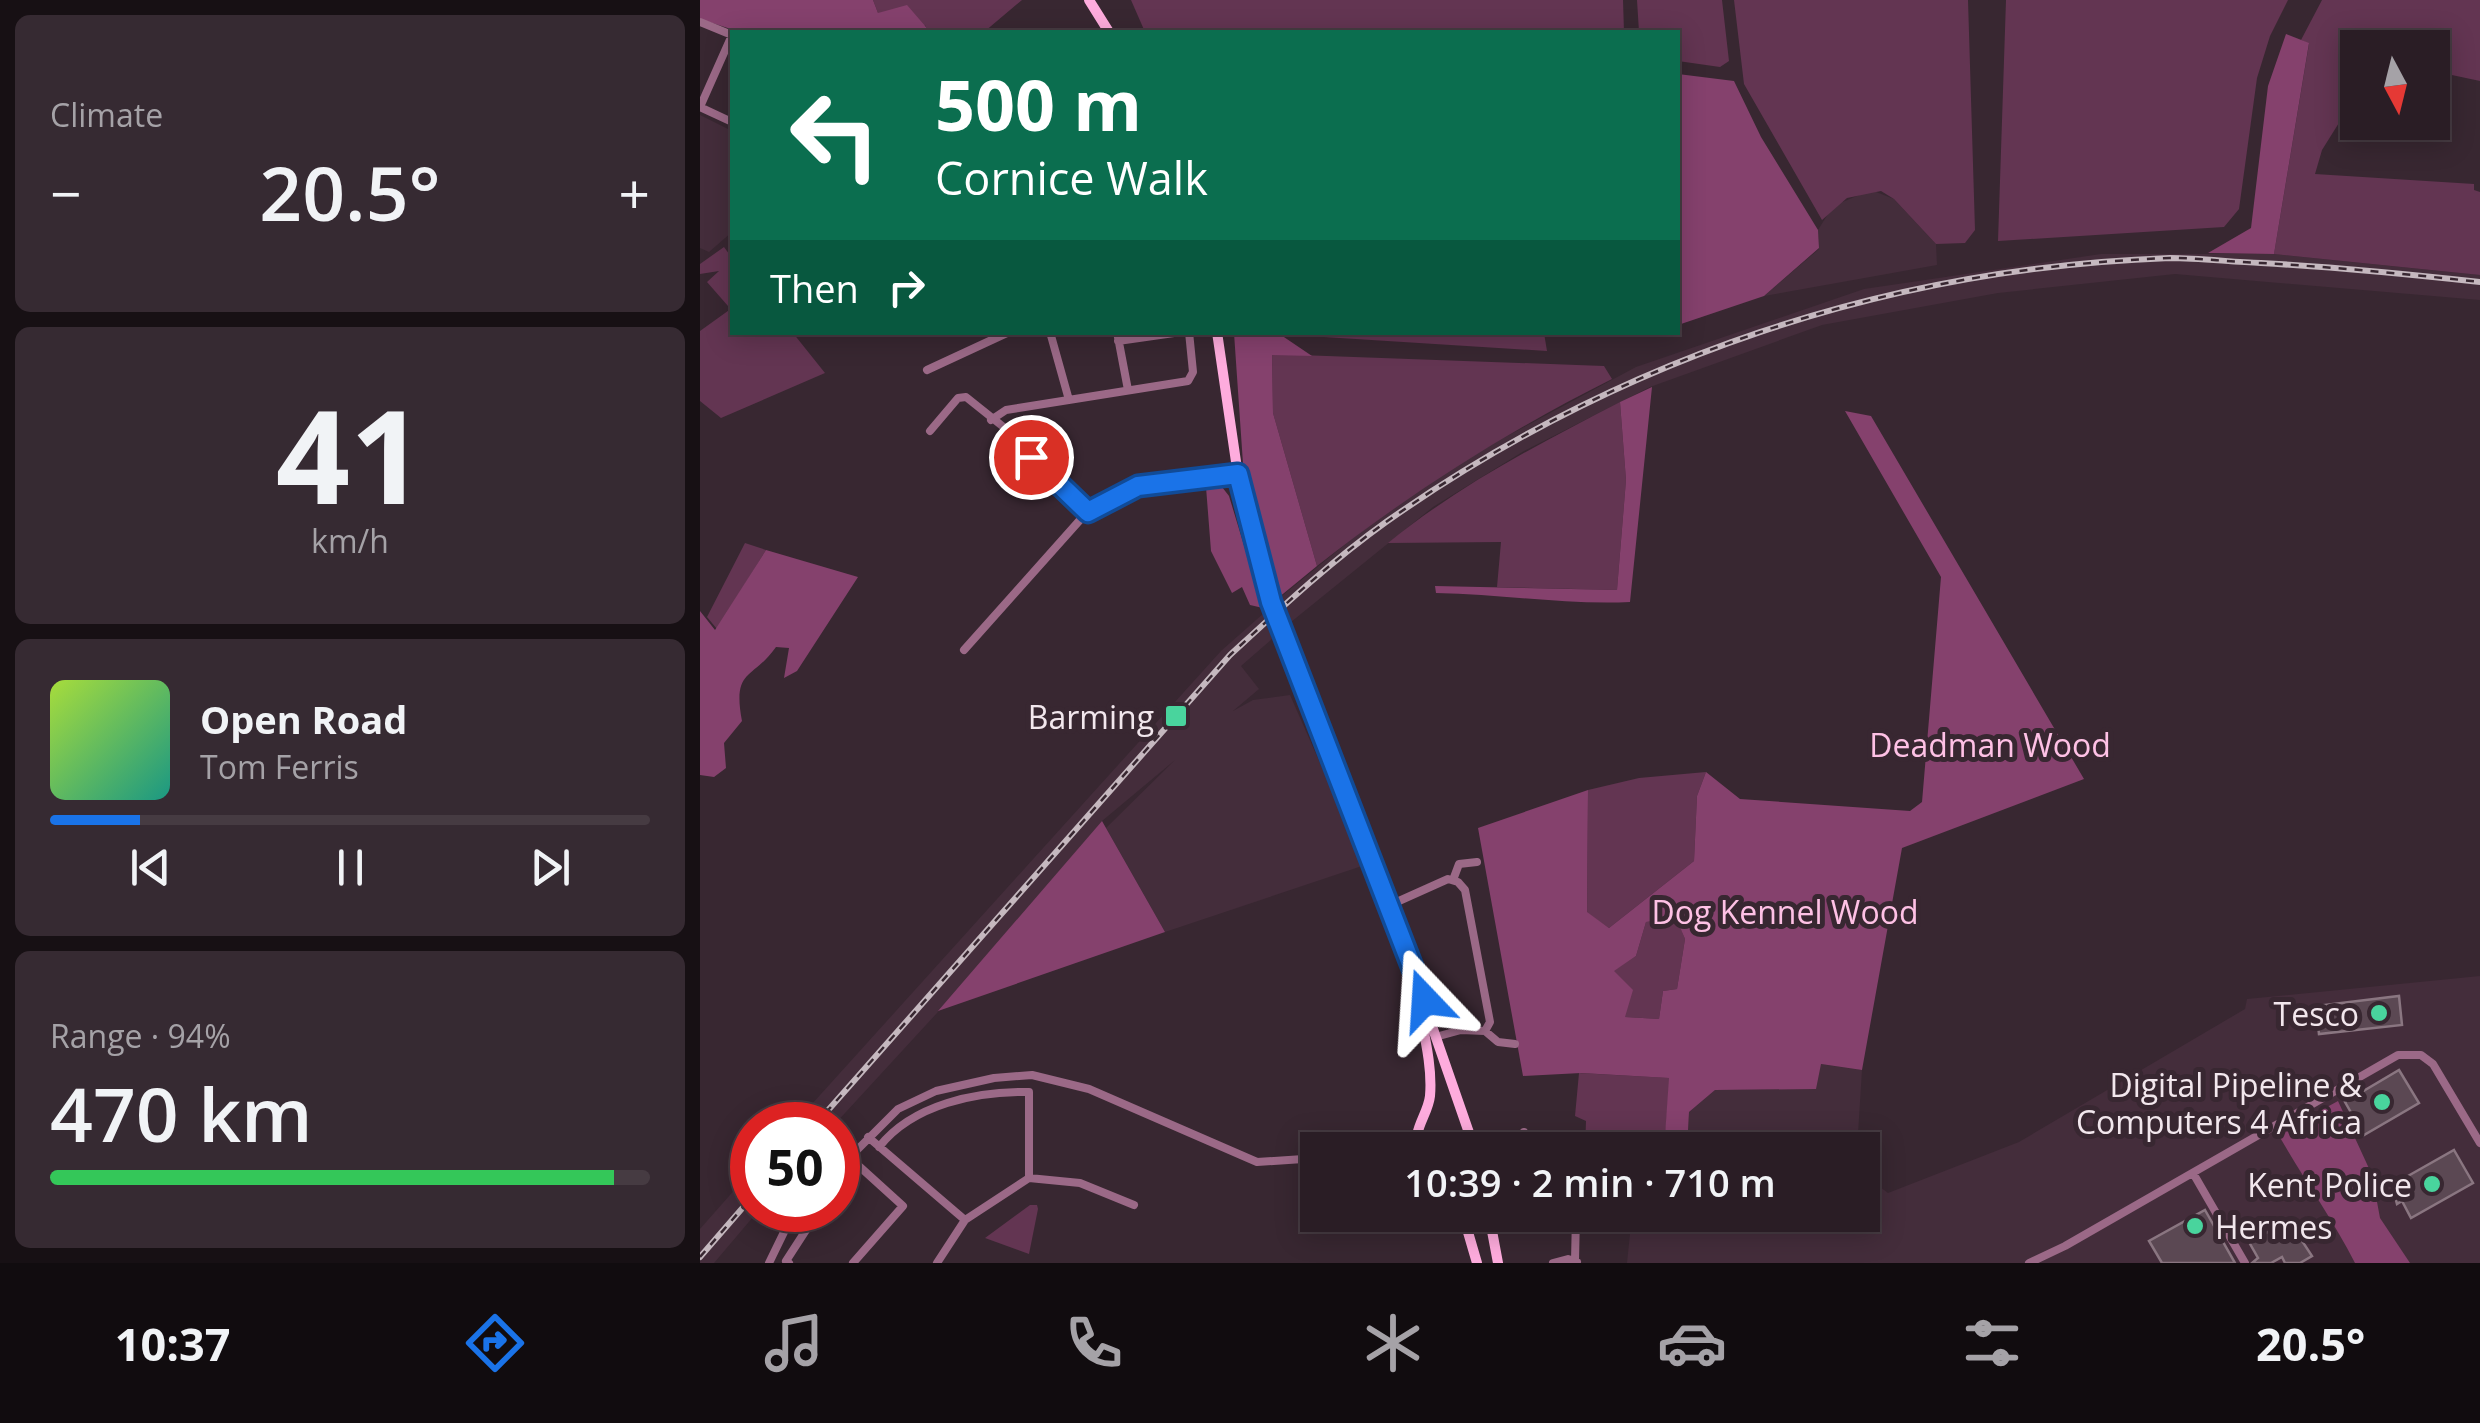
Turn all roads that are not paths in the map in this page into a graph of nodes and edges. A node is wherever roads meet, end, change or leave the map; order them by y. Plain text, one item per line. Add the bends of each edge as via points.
1 (1090, 0) edge
2 (700, 22) edge
3 (1108, 30) edge
4 (730, 34) edge
5 (730, 40) edge
6 (700, 107) edge
7 (730, 121) edge
8 (1003, 335) edge
9 (1051, 335) edge
10 (1190, 335) edge
11 (1217, 335) edge
12 (1118, 337) edge
13 (927, 370) dead end
14 (1128, 390) junction
15 (1069, 400) junction
16 (991, 420) junction
17 (930, 432) dead end
18 (1238, 474) junction
19 (1088, 512) junction
20 (964, 650) dead end
21 (1477, 862) dead end
22 (1453, 880) junction
23 (1390, 906) junction
24 (1412, 963) junction
25 (1485, 1032) junction
26 (1438, 1036) junction
27 (1515, 1044) dead end
28 (1420, 1132) edge
29 (1469, 1132) edge
30 (868, 1137) junction
31 (2480, 1143) edge
32 (860, 1146) edge
33 (879, 1146) junction
34 (1300, 1159) edge
35 (860, 1167) edge
36 (2193, 1172) junction
37 (1029, 1178) junction
38 (1134, 1205) dead end
39 (965, 1220) junction
40 (784, 1232) edge
41 (806, 1232) edge
42 (1468, 1232) edge
43 (1493, 1232) edge
44 (1576, 1232) edge
45 (787, 1262) edge
46 (1576, 1262) edge
47 (769, 1263) edge
48 (853, 1263) edge
49 (936, 1263) edge
50 (1477, 1263) edge
51 (1498, 1263) edge
52 (1553, 1263) edge
53 (2030, 1263) edge
54 (2246, 1263) edge

1 - 3 main road
2 - 4 street
5 - 6 street
6 - 7 street
8 - 13 street
9 - 15 street
10 - 14 street via 1192,377
11 - 18 main road
12 - 14 street
14 - 15 street
15 - 16 street via 1006,410
16 - 17 street via 962,396
16 - 19 street
18 - 19 street via 1138,486
18 - 23 main road, bridge via 1271,602
19 - 20 street
21 - 22 street via 1459,864
22 - 23 street
22 - 25 street via 1465,890 1490,1019
23 - 24 main road
24 - 26 main road
24 - 28 main road via 1430,1094
25 - 26 street
25 - 27 street via 1497,1046
26 - 29 main road
30 - 32 street
30 - 33 street
30 - 34 street via 898,1109 936,1090 1032,1075 1089,1089 1257,1162
31 - 36 street via 2433,1064 2408,1053
33 - 37 street via 955,1099 1029,1092
33 - 39 street
35 - 48 street via 903,1206
36 - 53 street
36 - 54 street
37 - 38 street via 1080,1183
37 - 39 street
39 - 49 street
40 - 47 street
41 - 45 street
42 - 50 main road
43 - 51 main road
44 - 46 street
46 - 52 street

